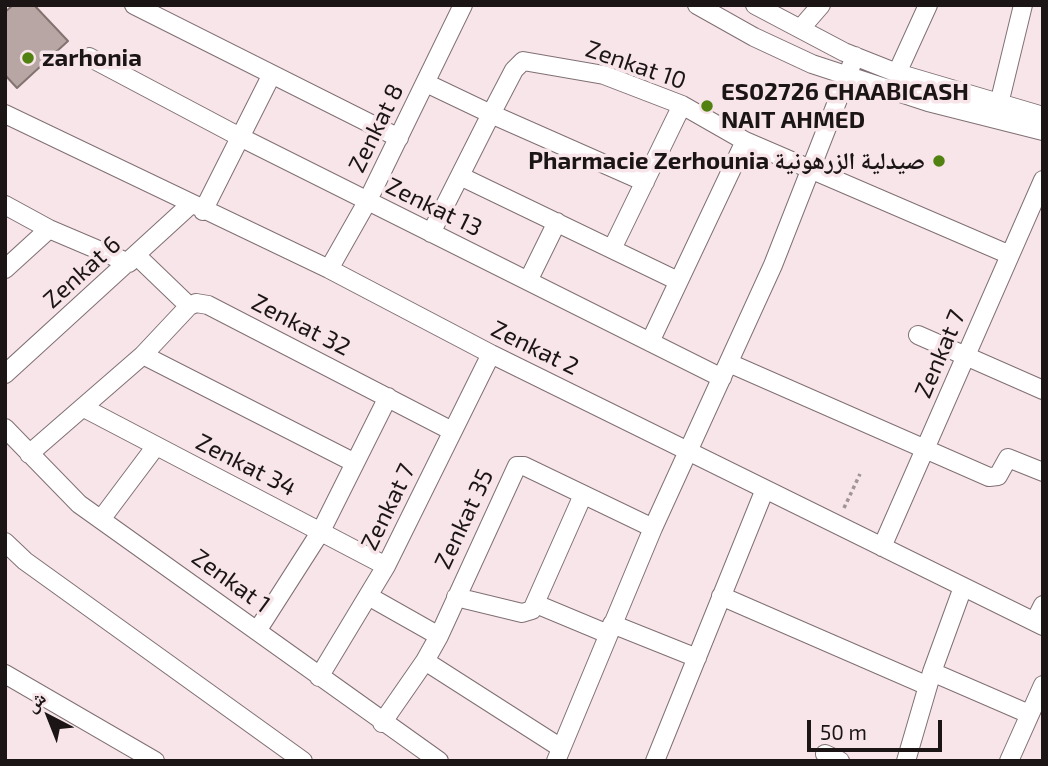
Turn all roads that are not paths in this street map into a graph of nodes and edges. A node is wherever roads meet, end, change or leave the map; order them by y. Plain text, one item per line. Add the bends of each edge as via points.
1 (134, 5) edge
2 (463, 5) edge
3 (697, 5) edge
4 (755, 5) edge
5 (821, 5) edge
6 (928, 5) edge
7 (1023, 5) edge
8 (801, 28) junction
9 (855, 56) junction
10 (89, 57) dead end
11 (897, 72) junction
12 (271, 76) junction
13 (847, 77) junction
14 (426, 83) junction
15 (999, 104) junction
16 (682, 105) junction
17 (5, 114) edge
18 (491, 114) junction
19 (1043, 116) edge
20 (1043, 131) edge
21 (240, 137) junction
22 (399, 138) junction
23 (745, 141) junction
24 (812, 170) junction
25 (460, 176) junction
26 (1043, 180) edge
27 (645, 182) junction
28 (367, 202) junction
29 (5, 205) edge
30 (197, 208) junction
31 (557, 222) junction
32 (49, 229) junction
33 (431, 233) junction
34 (612, 249) junction
35 (1010, 255) junction
36 (133, 259) junction
37 (5, 269) edge
38 (329, 269) junction
39 (528, 281) junction
40 (678, 281) junction
41 (189, 306) junction
42 (918, 335) dead end
43 (650, 342) junction
44 (491, 354) junction
45 (143, 355) junction
46 (966, 355) junction
47 (726, 371) junction
48 (5, 374) edge
49 (1043, 390) edge
50 (388, 397) junction
51 (84, 408) junction
52 (5, 428) edge
53 (452, 431) junction
54 (156, 446) junction
55 (689, 451) junction
56 (926, 451) junction
57 (29, 454) junction
58 (355, 463) junction
59 (1043, 472) edge
60 (765, 489) junction
61 (583, 495) junction
62 (102, 518) junction
63 (653, 528) junction
64 (321, 531) junction
65 (5, 542) edge
66 (883, 547) junction
67 (386, 566) junction
68 (963, 587) junction
69 (370, 597) junction
70 (456, 597) junction
71 (721, 597) junction
72 (536, 604) junction
73 (1040, 617) edge
74 (610, 629) junction
75 (257, 631) junction
76 (439, 636) junction
77 (696, 658) junction
78 (425, 661) junction
79 (5, 674) edge
80 (319, 677) junction
81 (930, 679) junction
82 (1043, 685) edge
83 (1029, 714) junction
84 (382, 723) junction
85 (558, 754) edge
86 (155, 761) edge
87 (303, 761) edge
88 (439, 761) edge
89 (655, 761) edge
90 (906, 761) edge
91 (1009, 761) edge

1 - 12 street
2 - 14 street, Zenkat 8
3 - 13 street via 784,52
4 - 8 street
5 - 8 street
6 - 11 street
7 - 15 street
8 - 9 street
9 - 11 street
9 - 13 street
10 - 21 street, Zenkat 13
11 - 15 street
12 - 21 street, Zenkat 6
12 - 22 street
13 - 20 street
13 - 24 street
14 - 18 street
14 - 22 street, Zenkat 8
15 - 19 street
16 - 18 street, Zenkat 10 via 604,75 529,61 517,66
16 - 23 street, Zenkat 10
16 - 27 street
17 - 30 street, Zenkat 2
18 - 25 street, Zenkat 10
18 - 27 street
21 - 28 street, Zenkat 13
21 - 30 street, Zenkat 6
22 - 28 street, Zenkat 8
23 - 24 street, Zenkat 10
23 - 40 street
24 - 35 street, Zenkat 10
24 - 47 street
25 - 31 street
25 - 33 street, Zenkat 10
26 - 35 street, Zenkat 7
27 - 34 street
28 - 33 street, Zenkat 13
28 - 38 street, Zenkat 8
29 - 32 street
30 - 36 street, Zenkat 6
30 - 38 street, Zenkat 2
31 - 34 street
31 - 39 street
32 - 36 street
32 - 37 street
33 - 39 street, Zenkat 13
34 - 40 street
35 - 46 street, Zenkat 7
36 - 41 street
36 - 48 street, Zenkat 6
38 - 44 street, Zenkat 2
39 - 43 street, Zenkat 13
40 - 43 street
41 - 45 street
41 - 50 street, Zenkat 32 via 208,305
42 - 46 street
43 - 47 street, Zenkat 13
44 - 53 street, Zenkat 7
44 - 55 street, Zenkat 2
45 - 51 street
45 - 58 street
46 - 49 street
46 - 56 street, Zenkat 7
47 - 55 street
47 - 56 street
50 - 53 street, Zenkat 32
50 - 58 street
51 - 54 street, Zenkat 34
51 - 57 street
52 - 57 street, Zenkat 1
53 - 67 street, Zenkat 7
54 - 62 street
54 - 64 street, Zenkat 34
55 - 60 street, Zenkat 2
55 - 63 street
56 - 59 street via 989,477 998,476 1008,458
56 - 66 street, Zenkat 7
57 - 62 street, Zenkat 1 via 70,496
58 - 64 street
60 - 66 street, Zenkat 2
60 - 71 street
61 - 63 street, Zenkat 35
61 - 70 street, Zenkat 35 via 517,466
61 - 72 street
62 - 75 street, Zenkat 1
63 - 74 street
64 - 67 street, Zenkat 34
64 - 75 street
65 - 87 street
66 - 68 street, Zenkat 2
67 - 69 street, Zenkat 7
68 - 73 street, Zenkat 2
68 - 81 street
69 - 76 street
69 - 80 street, Zenkat 7
70 - 72 street via 522,613
70 - 76 street, Zenkat 35
71 - 77 street
71 - 81 street
72 - 74 street
74 - 77 street
74 - 85 street
75 - 80 street, Zenkat 1
76 - 78 street, Zenkat 35
77 - 89 street
78 - 84 street, Zenkat 35
78 - 85 street
79 - 86 street
80 - 84 street, Zenkat 1
81 - 83 street
81 - 90 street
82 - 83 street
83 - 91 street
84 - 88 street, Zenkat 1

